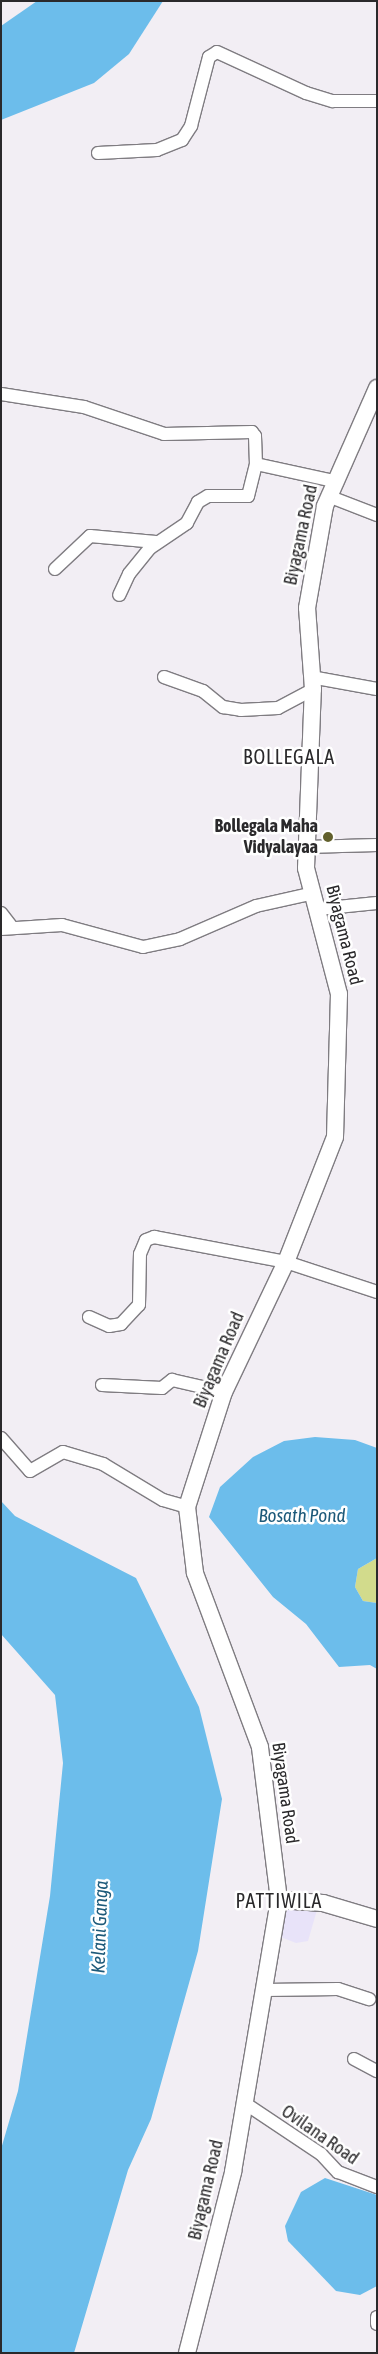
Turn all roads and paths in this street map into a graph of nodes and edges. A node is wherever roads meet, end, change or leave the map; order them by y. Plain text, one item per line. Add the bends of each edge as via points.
1 (377, 100) edge
2 (98, 153) dead end
3 (377, 388) edge
4 (1, 394) edge
5 (256, 464) junction
6 (331, 489) junction
7 (377, 515) edge
8 (156, 542) junction
9 (55, 569) dead end
10 (119, 595) dead end
11 (164, 678) dead end
12 (312, 683) junction
13 (377, 689) edge
14 (377, 845) edge
15 (306, 847) junction
16 (314, 893) junction
17 (377, 903) edge
18 (318, 909) junction
19 (1, 913) edge
20 (6, 927) edge
21 (286, 1262) junction
22 (377, 1292) edge
23 (89, 1317) dead end
24 (102, 1385) dead end
25 (224, 1392) junction
26 (1, 1438) edge
27 (186, 1507) junction
28 (279, 1900) junction
29 (377, 1919) edge
30 (264, 1990) junction
31 (369, 1999) dead end
32 (354, 2059) dead end
33 (377, 2071) edge
34 (246, 2104) junction
35 (377, 2187) edge
36 (377, 2317) edge
37 (377, 2324) edge
38 (187, 2353) edge

1 - 2 street via 333,101 306,93 216,52 209,57 191,126 182,140 157,150
3 - 6 main road, Biyagama Road
4 - 5 street via 84,407 164,434 252,432
5 - 6 street
5 - 8 street via 244,500 208,496 198,502 187,522
6 - 7 street
6 - 12 main road, Biyagama Road via 307,608
8 - 9 street via 90,536
8 - 10 street via 129,574
11 - 12 street via 203,691 223,707 241,710 278,708
12 - 13 street
12 - 15 main road, Biyagama Road
14 - 15 street
15 - 16 main road, Biyagama Road via 306,868
16 - 18 main road, Biyagama Road
16 - 20 street via 256,906 180,939 144,947 62,925
17 - 18 street
18 - 21 main road, Biyagama Road via 339,994 336,1124 331,1156
19 - 20 street
21 - 22 street
21 - 23 street via 154,1237 146,1240 140,1254 139,1305 121,1324 109,1326
21 - 25 main road, Biyagama Road
24 - 25 street via 162,1388 172,1380
25 - 27 main road, Biyagama Road
26 - 27 street via 30,1470 64,1452 103,1464 163,1500
27 - 28 main road, Biyagama Road via 195,1573 260,1747
28 - 29 main road via 323,1903
28 - 30 main road, Biyagama Road
30 - 31 street via 338,1989
30 - 34 main road, Biyagama Road
32 - 33 street
34 - 35 street, Ovilana Road via 321,2154 338,2172
34 - 38 main road, Biyagama Road
36 - 37 street

